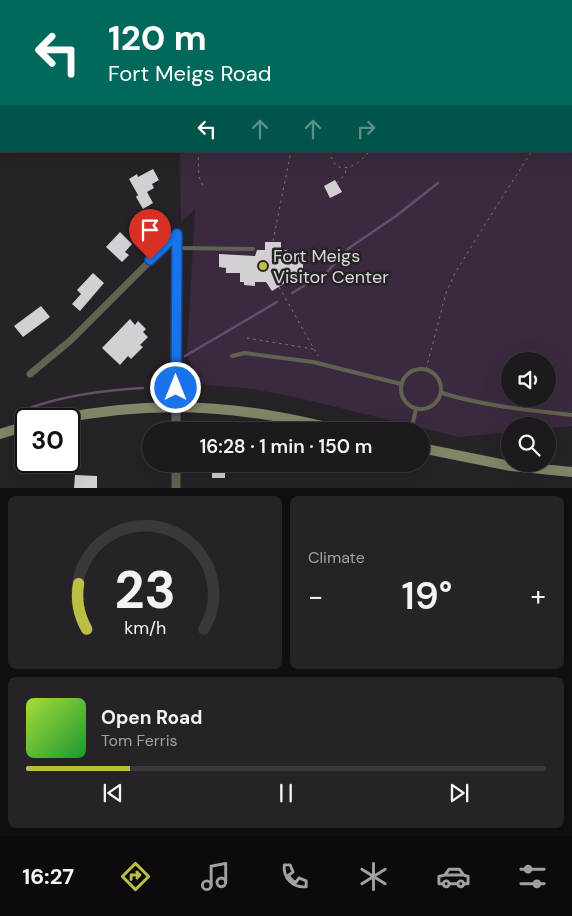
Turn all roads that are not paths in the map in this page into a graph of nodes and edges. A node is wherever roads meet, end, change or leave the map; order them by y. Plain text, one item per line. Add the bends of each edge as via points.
1 (177, 248) junction
2 (231, 249) junction
3 (254, 249) dead end
4 (231, 254) dead end
5 (232, 356) dead end
6 (30, 374) dead end
7 (401, 384) junction
8 (442, 393) junction
9 (176, 408) junction
10 (416, 409) junction
11 (572, 415) edge
12 (80, 416) edge
13 (176, 422) edge
14 (300, 422) edge
15 (412, 422) edge
16 (15, 429) edge
17 (0, 434) edge
18 (430, 450) edge
19 (176, 472) edge
20 (572, 472) edge
21 (176, 488) edge

1 - 2 lane
1 - 6 street via 177,234 71,340
1 - 9 street
2 - 3 lane
2 - 4 lane
5 - 7 lane via 244,353 324,365
7 - 8 lane via 413,370 426,369 440,380
7 - 10 lane via 402,397
8 - 10 lane via 430,408
8 - 11 lane via 524,410
9 - 12 main road
9 - 13 street
9 - 14 main road via 254,413
10 - 15 lane
16 - 17 main road
18 - 20 main road via 510,466
19 - 21 street

